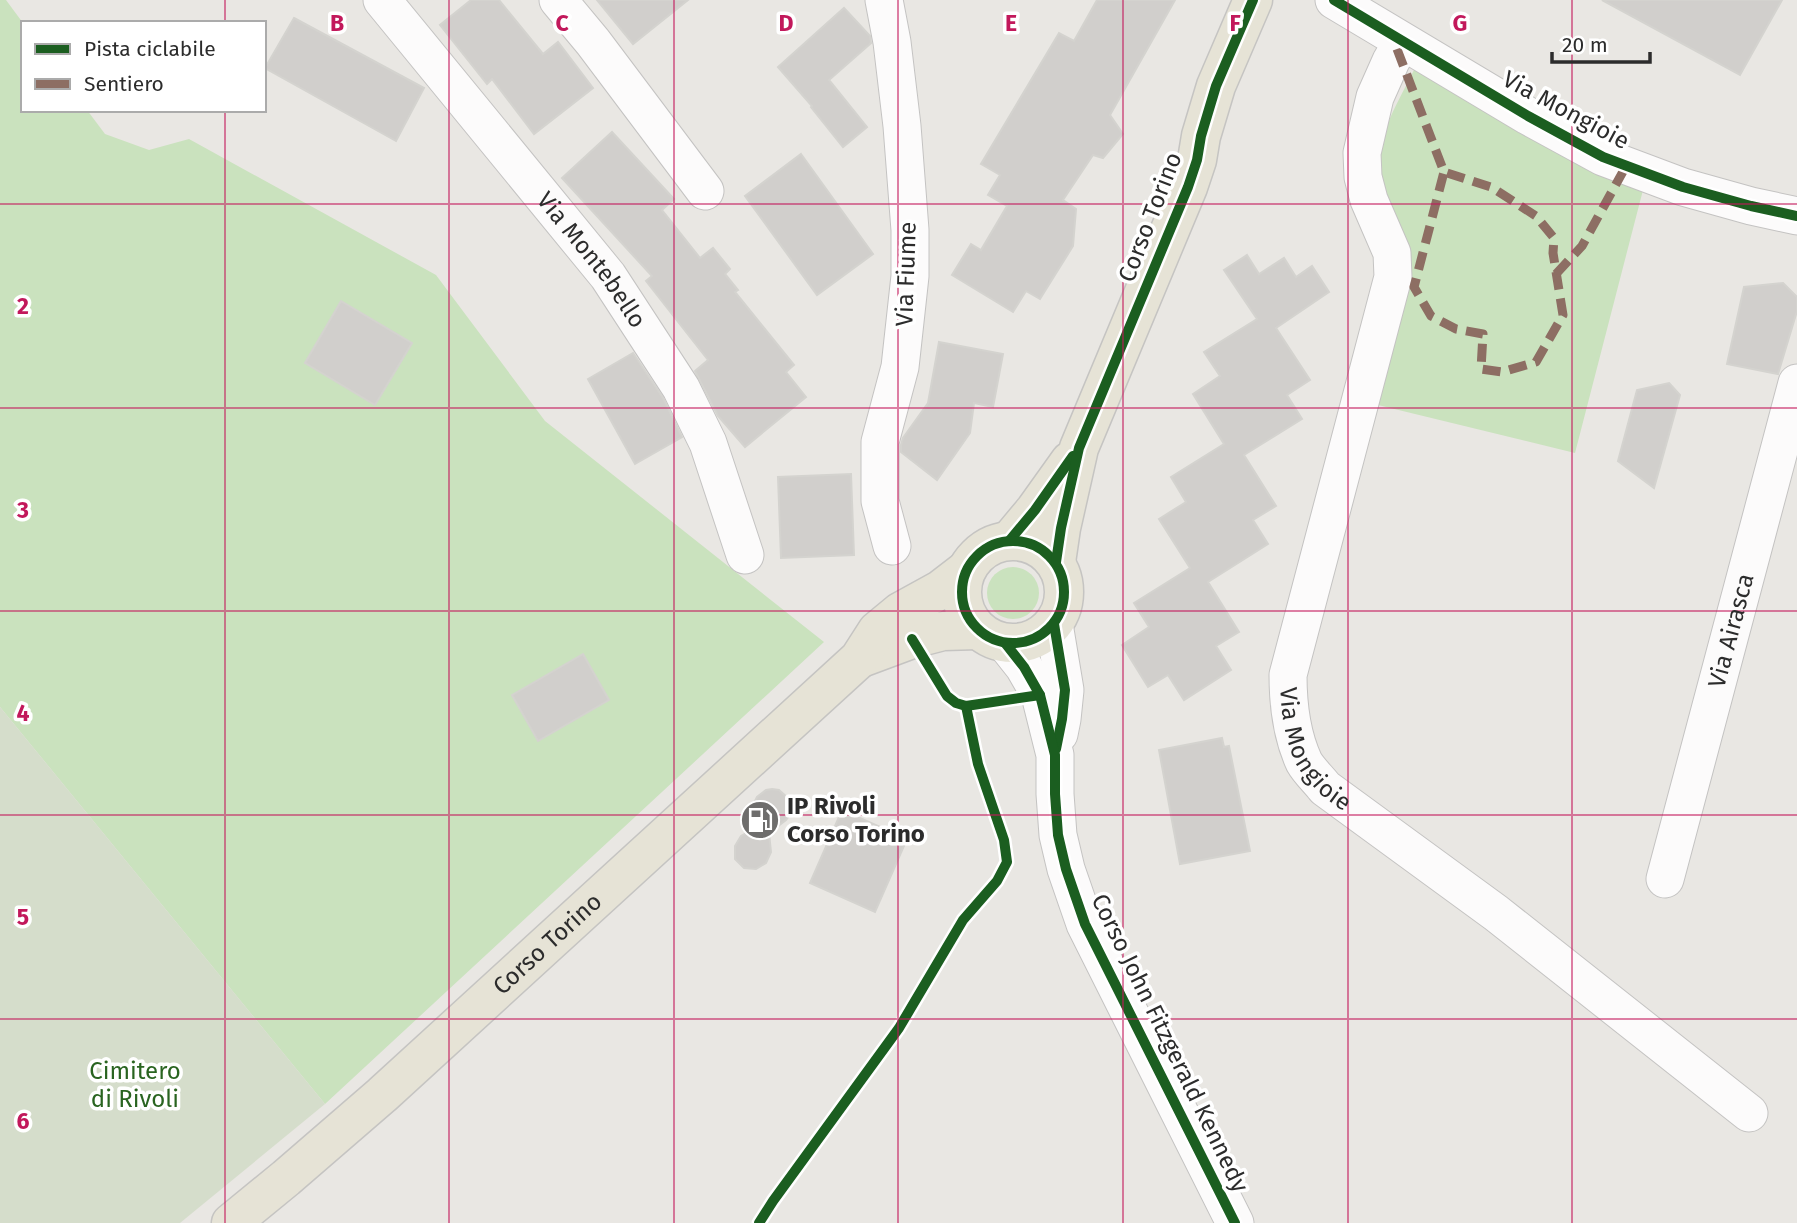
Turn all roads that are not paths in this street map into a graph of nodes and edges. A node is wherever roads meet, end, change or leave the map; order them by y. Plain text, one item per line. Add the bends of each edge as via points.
1 (382, 0) edge
2 (558, 0) edge
3 (884, 0) edge
4 (1253, 0) edge
5 (1334, 0) edge
6 (1402, 42) junction
7 (705, 191) dead end
8 (1797, 216) edge
9 (1797, 383) edge
10 (1079, 448) junction
11 (1010, 540) junction
12 (892, 545) dead end
13 (745, 555) dead end
14 (1056, 562) junction
15 (966, 570) junction
16 (1054, 624) junction
17 (992, 637) junction
18 (859, 659) junction
19 (1055, 755) junction
20 (1665, 879) dead end
21 (1749, 1113) dead end
22 (231, 1223) edge
23 (1235, 1223) edge

1 - 13 street, Via Montebello via 608,276 681,388 708,443
2 - 7 street
3 - 12 street, Via Fiume via 902,126 910,230 900,367 880,442 880,500
4 - 10 main road, Corso Torino via 1216,86 1188,187
5 - 6 street, Via Mongioie
6 - 8 street, Via Mongioie via 1603,157 1683,187
6 - 21 street, Via Mongioie via 1375,97 1362,153 1363,177 1392,253 1393,277 1288,675 1294,733 1305,764 1325,788 1496,913
9 - 20 street, Via Airasca
10 - 11 main road, Corso Torino
10 - 14 main road, Corso Torino
11 - 14 main road via 1035,545
11 - 15 main road via 982,550
14 - 16 main road via 1065,595
15 - 17 main road via 962,603 968,617
15 - 18 main road, Corso Torino via 877,631
16 - 17 main road via 1037,638 1020,643
16 - 19 street, Corso John Fitzgerald Kennedy via 1065,690
17 - 18 main road, Corso Torino via 943,631
17 - 19 street, Corso John Fitzgerald Kennedy via 1024,667 1040,695
18 - 22 main road, Corso Torino via 382,1095
19 - 23 street, Corso John Fitzgerald Kennedy via 1058,835 1085,924

